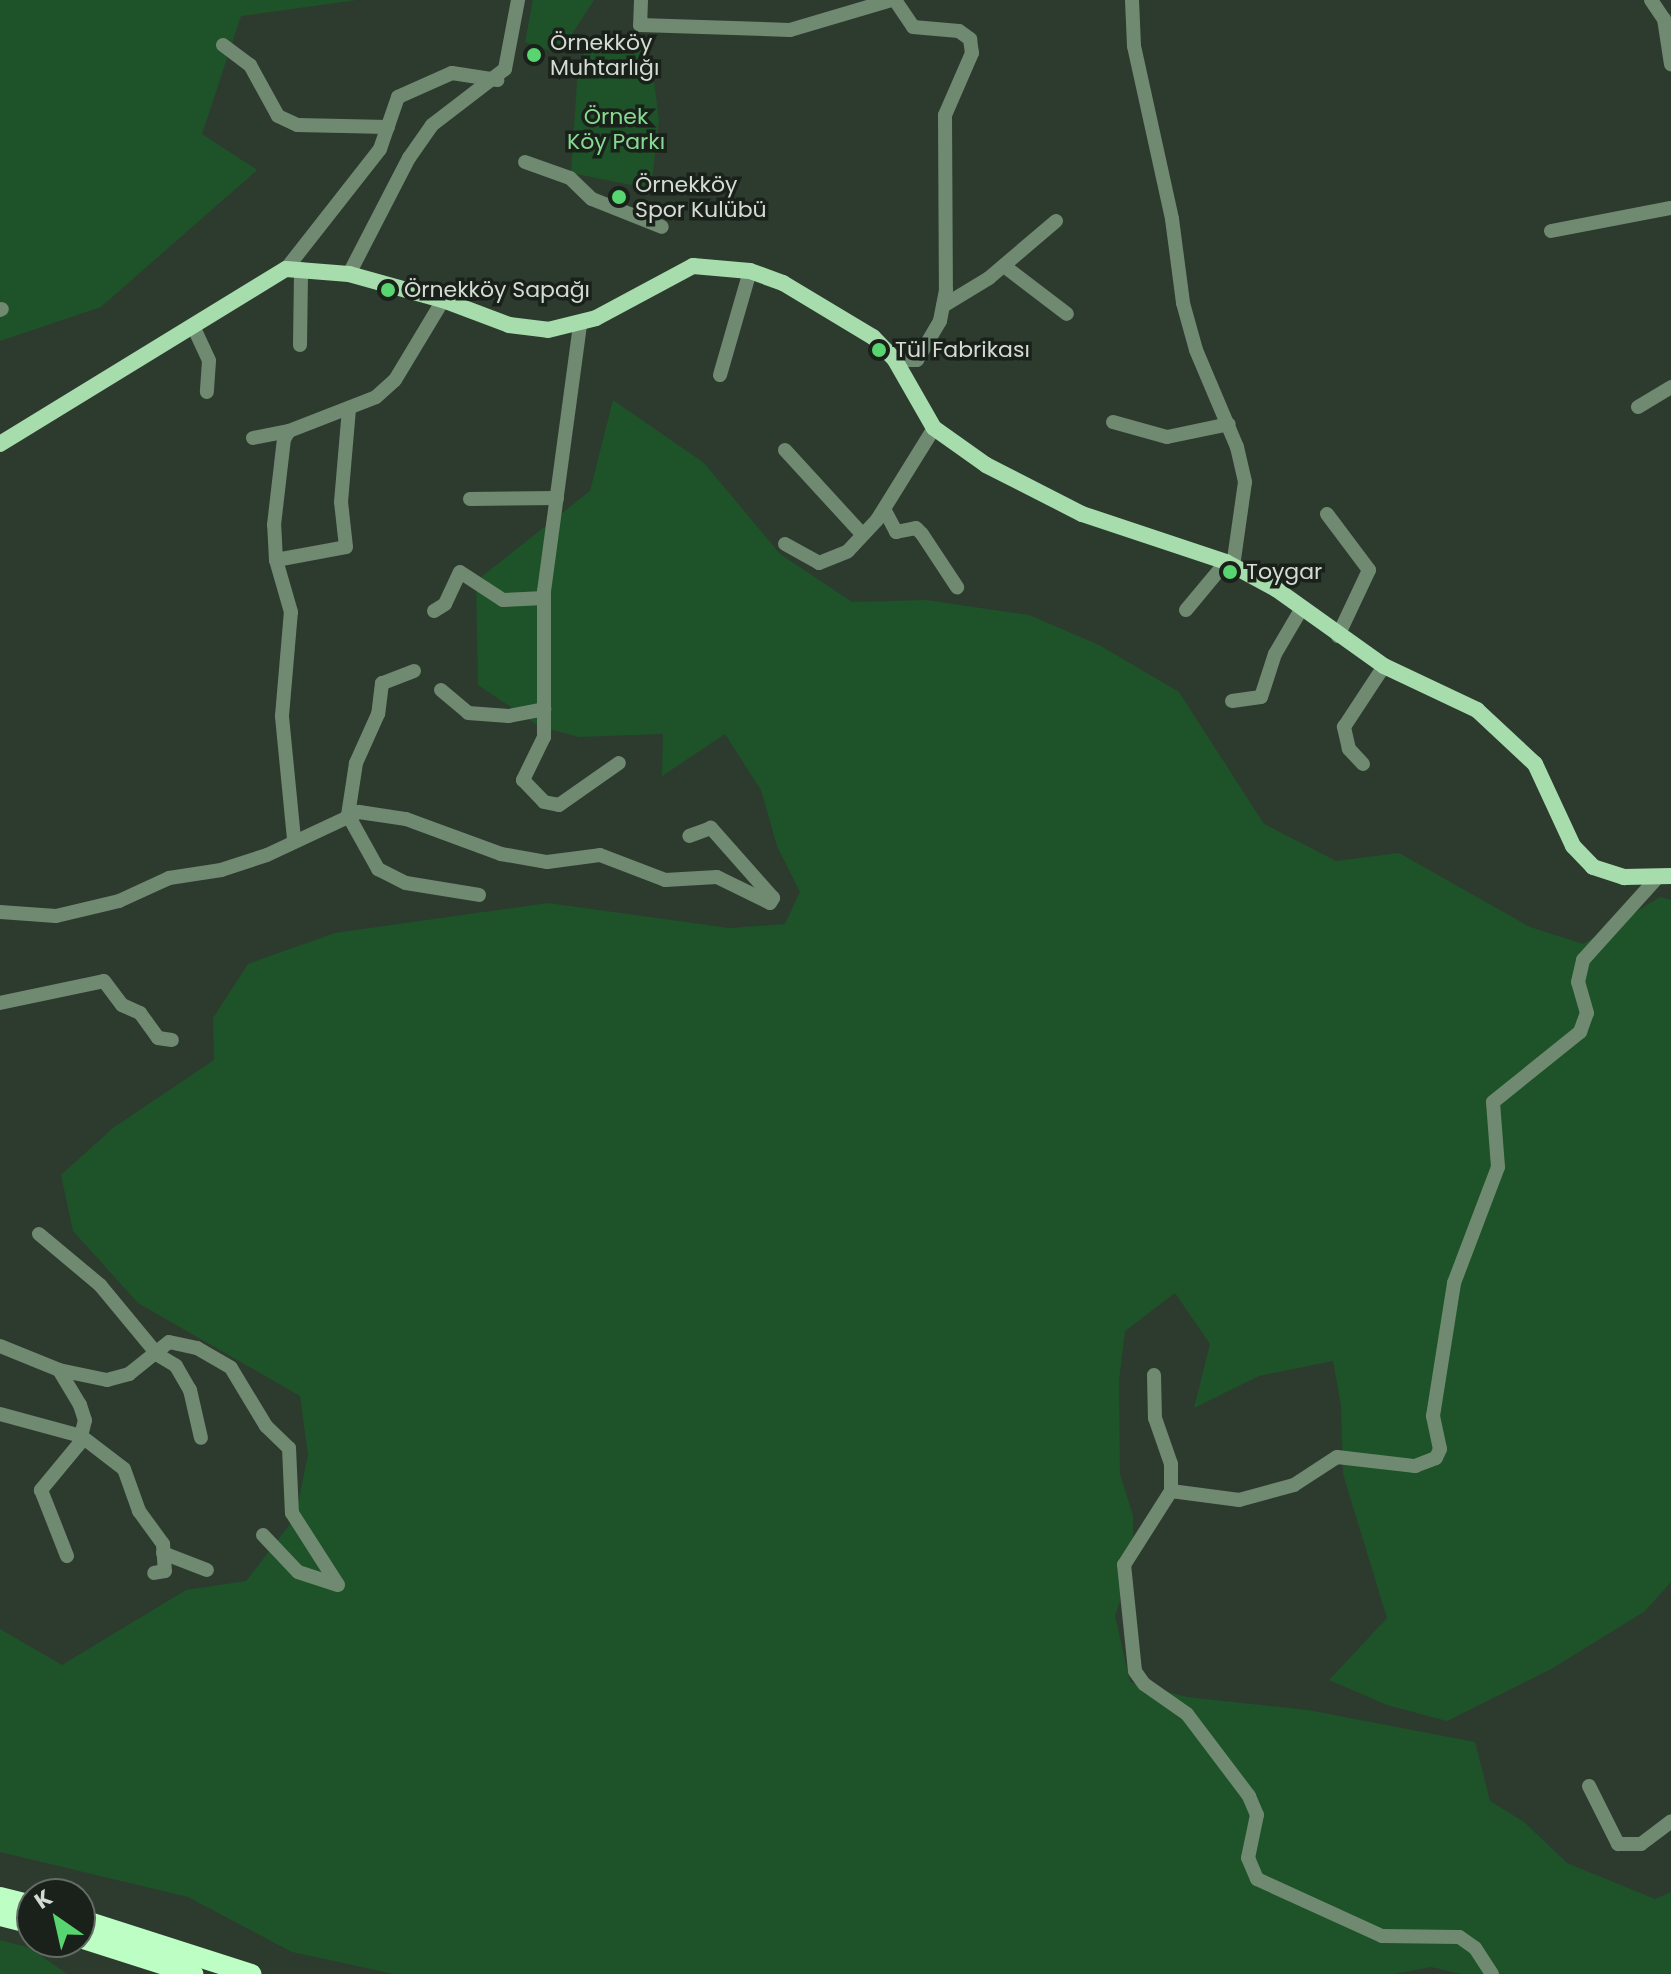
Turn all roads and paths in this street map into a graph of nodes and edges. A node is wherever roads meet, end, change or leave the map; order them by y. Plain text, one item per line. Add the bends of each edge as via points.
1 (641, 0) edge
2 (893, 0) edge
3 (1132, 0) edge
4 (1651, 0) edge
5 (516, 4) edge
6 (223, 45) dead end
7 (1671, 64) edge
8 (497, 80) junction
9 (388, 127) junction
10 (525, 162) dead end
11 (1671, 208) edge
12 (1056, 221) dead end
13 (662, 227) dead end
14 (1551, 231) dead end
15 (1004, 266) junction
16 (293, 269) junction
17 (750, 271) junction
18 (349, 274) junction
19 (443, 300) junction
20 (943, 306) junction
21 (1067, 314) dead end
22 (580, 325) junction
23 (193, 326) junction
24 (300, 345) dead end
25 (895, 360) junction
26 (720, 375) dead end
27 (1671, 387) edge
28 (207, 392) dead end
29 (1638, 407) dead end
30 (349, 408) junction
31 (1113, 422) dead end
32 (1229, 424) junction
33 (934, 428) junction
34 (289, 431) junction
35 (253, 438) dead end
36 (0, 444) edge
37 (785, 450) dead end
38 (557, 498) junction
39 (470, 499) dead end
40 (884, 509) junction
41 (1327, 514) dead end
42 (863, 535) junction
43 (785, 544) dead end
44 (276, 560) junction
45 (1230, 564) junction
46 (957, 587) dead end
47 (544, 598) junction
48 (1302, 608) junction
49 (1186, 610) dead end
50 (434, 611) dead end
51 (1338, 636) junction
52 (1384, 666) junction
53 (414, 671) dead end
54 (441, 690) dead end
55 (1232, 701) dead end
56 (544, 709) junction
57 (619, 763) dead end
58 (1363, 764) dead end
59 (348, 815) junction
60 (689, 836) dead end
61 (294, 839) junction
62 (1665, 876) edge
63 (479, 895) dead end
64 (0, 912) edge
65 (0, 1003) edge
66 (172, 1040) dead end
67 (39, 1234) dead end
68 (0, 1346) edge
69 (154, 1350) junction
70 (59, 1370) junction
71 (1154, 1375) dead end
72 (0, 1414) edge
73 (81, 1436) junction
74 (201, 1438) dead end
75 (1171, 1491) junction
76 (263, 1535) dead end
77 (163, 1553) junction
78 (67, 1556) dead end
79 (207, 1570) dead end
80 (154, 1573) dead end
81 (1589, 1786) dead end
82 (1671, 1821) edge
83 (96, 1924) edge
84 (96, 1943) edge
85 (193, 1974) edge
86 (251, 1974) edge
87 (1492, 1974) edge

1 - 2 street via 640,25 790,30
2 - 20 street via 913,27 959,31 970,39 972,53 945,115
3 - 32 street via 1134,46 1172,219 1183,303 1196,350
4 - 7 street via 1664,19
5 - 8 street via 505,69
6 - 9 street via 250,65 278,116 297,125
8 - 9 street via 452,73 423,82 392,103
8 - 18 street via 432,125 409,158
9 - 16 street via 380,149
10 - 13 street via 570,178 592,199
11 - 14 street
12 - 15 street
15 - 20 street
15 - 21 street
16 - 18 main road
16 - 23 main road
16 - 24 street
17 - 22 main road via 711,264 682,270
17 - 25 main road via 822,304 873,337
17 - 26 street
18 - 19 main road
19 - 22 main road via 520,328
19 - 30 street via 395,380 376,397
20 - 25 street via 925,352 917,360
22 - 38 street
23 - 28 street via 209,361
23 - 36 main road
25 - 33 main road
27 - 29 street
30 - 34 street
30 - 44 street via 341,502 346,547
31 - 32 street via 1167,437
32 - 45 street via 1245,482
33 - 40 street
33 - 45 main road via 986,465 1082,514
34 - 35 street
34 - 44 street via 274,525
37 - 42 street
38 - 39 street
38 - 47 street
40 - 42 street
40 - 46 street via 896,532 916,528 922,534
41 - 51 street via 1369,570
42 - 43 street via 848,551 819,563
44 - 61 street via 291,612 282,716
45 - 48 main road
45 - 49 street
47 - 50 street via 503,600 460,572 445,604
47 - 56 street
48 - 51 main road
48 - 55 street via 1275,654 1261,697
51 - 52 main road
52 - 58 street via 1344,727 1349,749
52 - 62 main road via 1477,710 1514,740 1544,778 1573,846 1586,862 1613,875
53 - 59 street via 382,683 378,714 356,763
54 - 56 street via 468,713 509,716
56 - 57 street via 543,747 523,780 544,802 569,800
59 - 60 street via 380,812 501,854 547,862 600,855 665,880 717,877 770,903 773,898 711,828
59 - 61 street
59 - 63 street via 378,869 406,883
61 - 64 street via 267,855 169,878 119,901 56,916
62 - 75 street via 1583,960 1578,982 1587,1013 1580,1032 1493,1102 1498,1167 1454,1283 1433,1416 1440,1449 1436,1458 1415,1466 1337,1457 1294,1485 1239,1500
65 - 66 street via 104,981 122,1005 140,1013 158,1038
67 - 69 street via 100,1285
68 - 70 street
69 - 70 street via 129,1374 107,1380
69 - 74 street via 186,1378
69 - 76 street via 169,1342 197,1348 238,1377 266,1426 289,1448 292,1513 338,1585 298,1572
70 - 73 street via 80,1405
71 - 75 street via 1155,1418 1171,1464
72 - 73 street
73 - 77 street via 124,1469 130,1494
73 - 78 street via 41,1490
75 - 87 street via 1124,1565 1133,1664 1144,1684 1187,1714 1249,1796 1257,1815 1248,1850 1252,1872 1263,1884 1329,1908 1382,1936 1459,1937 1475,1948
77 - 79 street
77 - 80 street via 165,1571
81 - 82 street via 1618,1844 1641,1844
83 - 86 highway
84 - 85 highway

